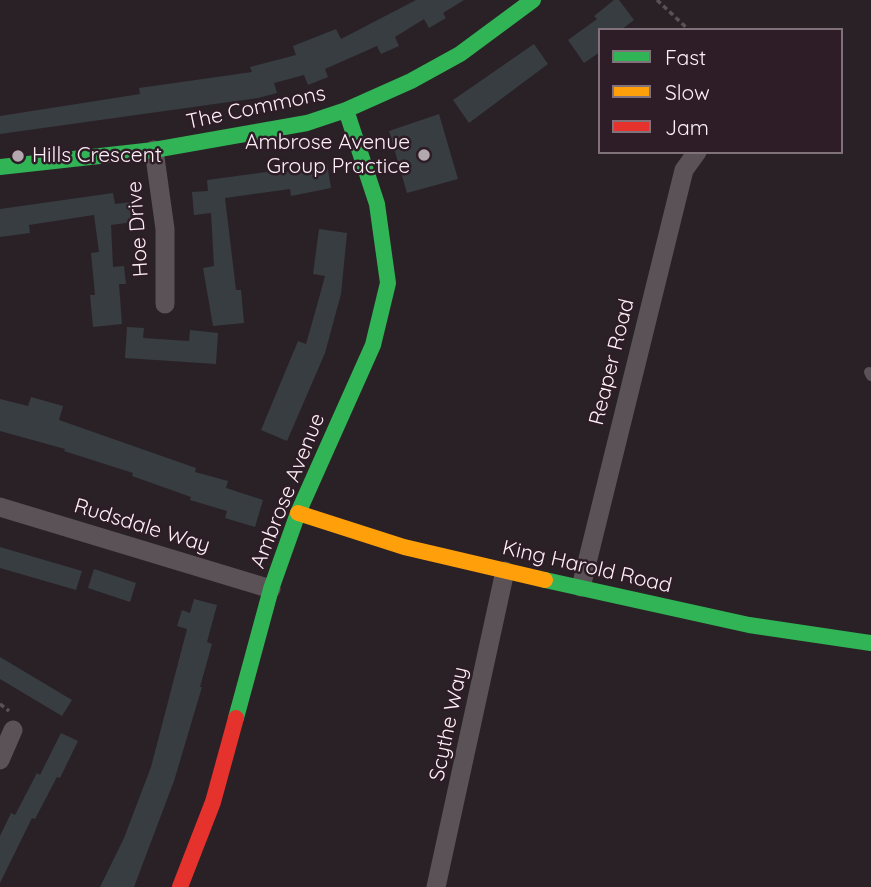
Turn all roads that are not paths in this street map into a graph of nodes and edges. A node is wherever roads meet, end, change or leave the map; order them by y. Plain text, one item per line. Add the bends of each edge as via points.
1 (533, 0) edge
2 (346, 110) junction
3 (154, 150) junction
4 (696, 154) edge
5 (0, 167) edge
6 (164, 304) dead end
7 (0, 507) edge
8 (298, 513) junction
9 (505, 571) junction
10 (580, 587) junction
11 (271, 589) junction
12 (871, 643) edge
13 (13, 730) dead end
14 (0, 760) edge
15 (180, 887) edge
16 (436, 887) edge

1 - 2 street, The Commons via 460,54
2 - 3 street, The Commons via 307,123
2 - 8 street, Ambrose Avenue via 377,204 388,283 373,345
3 - 5 street, The Commons
3 - 6 street, Hoe Drive via 165,229
4 - 10 street, Reaper Road via 684,170
7 - 11 street, Rudsdale Way
8 - 9 street, King Harold Road via 404,547
8 - 11 street, Ambrose Avenue
9 - 10 street, King Harold Road
9 - 16 street, Scythe Way
10 - 12 street, King Harold Road via 749,625
11 - 15 street, Ambrose Avenue via 213,802
13 - 14 street

